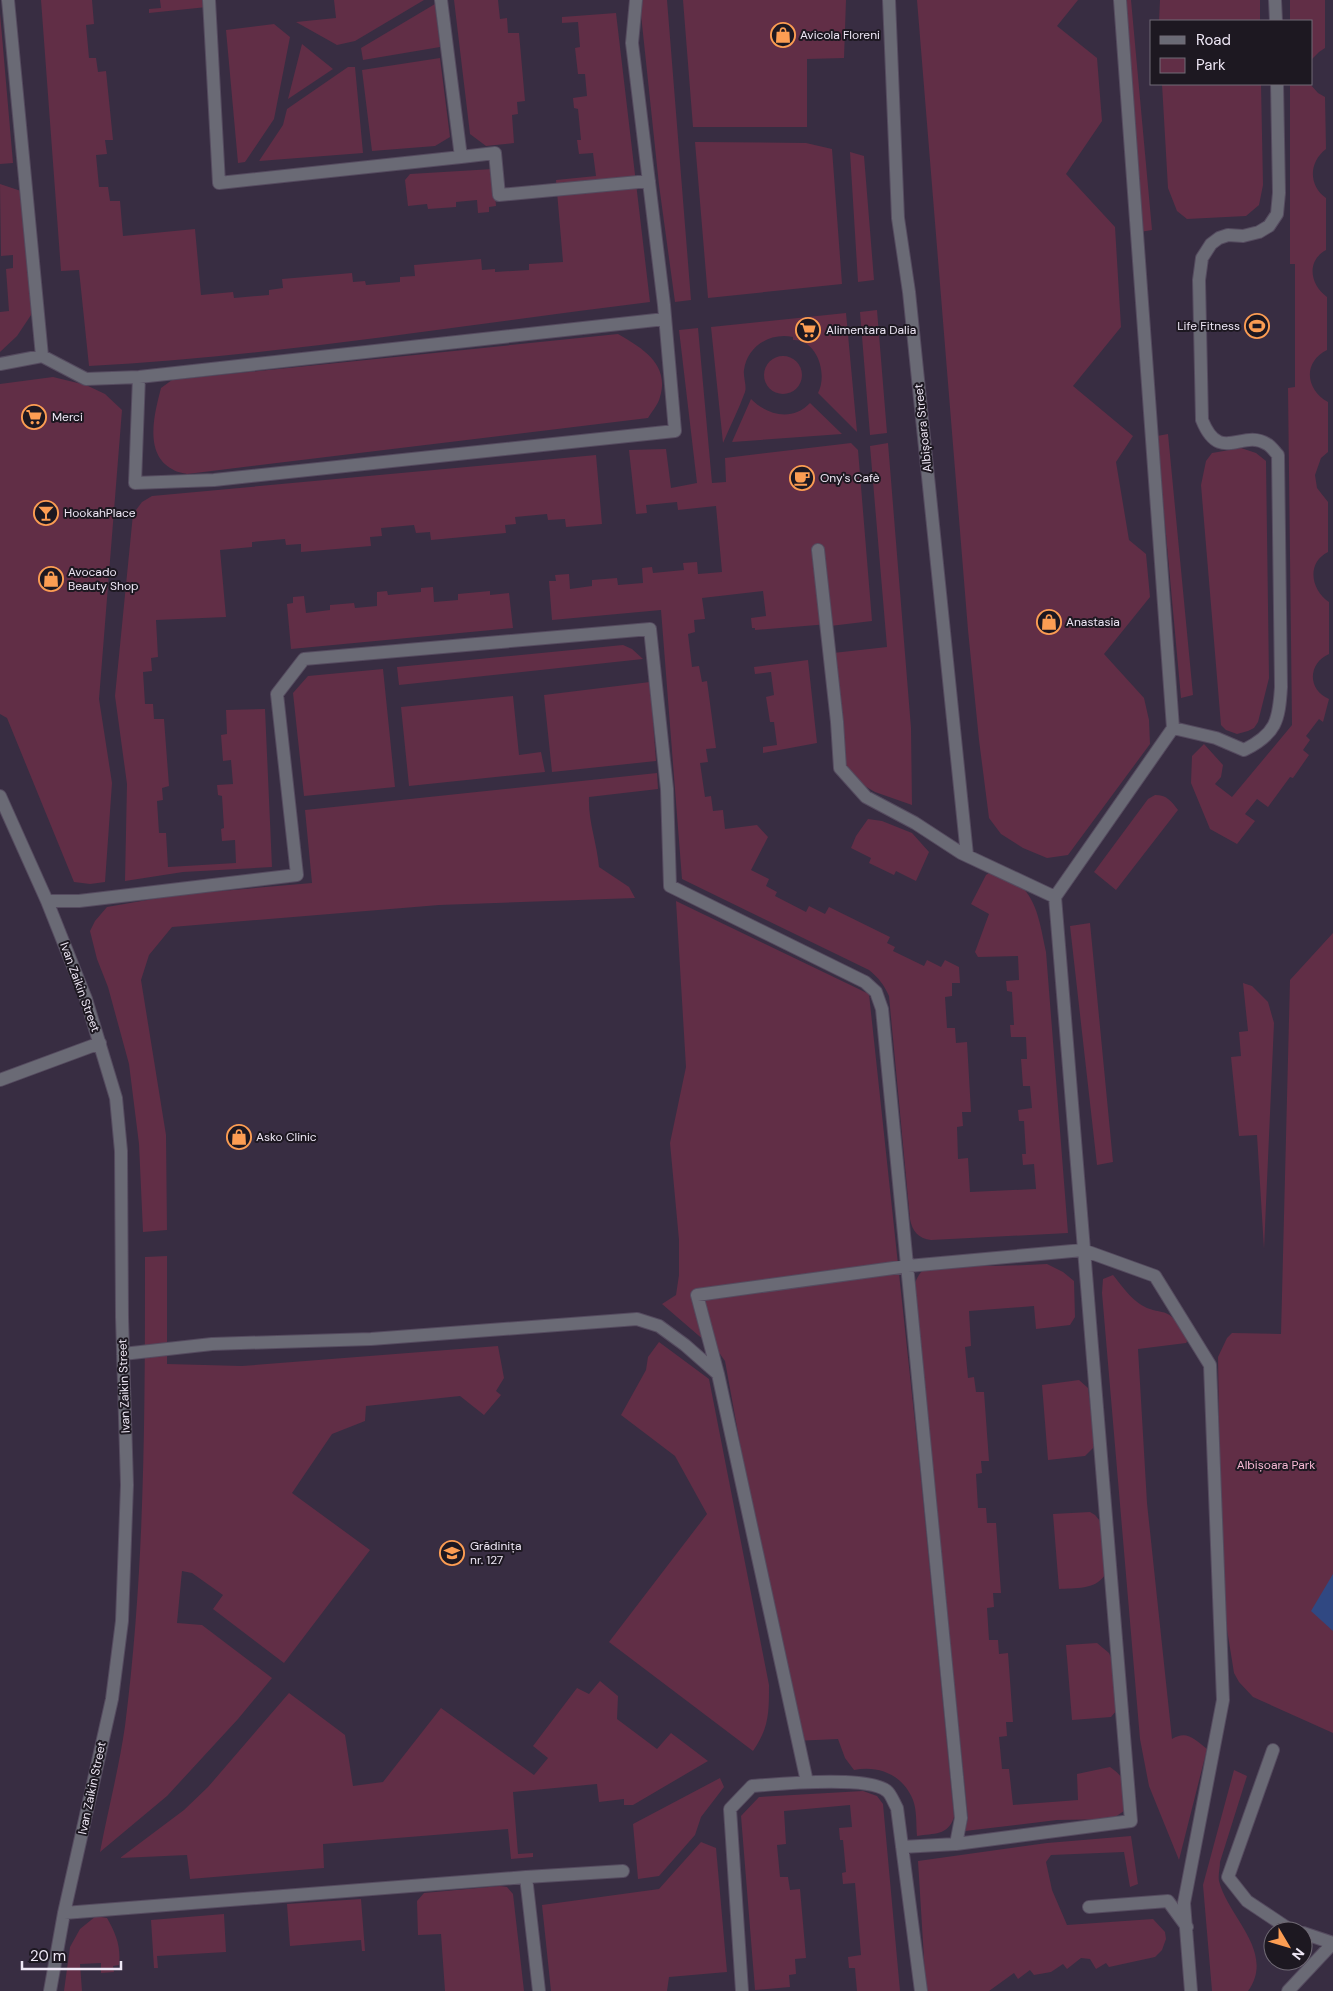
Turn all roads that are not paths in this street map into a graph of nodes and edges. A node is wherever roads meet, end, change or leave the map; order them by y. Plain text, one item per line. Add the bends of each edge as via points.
1 (8, 0) edge
2 (209, 0) edge
3 (441, 0) edge
4 (636, 0) edge
5 (888, 0) edge
6 (1120, 0) edge
7 (1275, 0) edge
8 (1276, 20) edge
9 (1277, 85) edge
10 (461, 157) junction
11 (649, 181) junction
12 (665, 319) junction
13 (42, 356) junction
14 (0, 364) edge
15 (139, 377) junction
16 (818, 550) dead end
17 (1173, 728) junction
18 (0, 796) edge
19 (967, 855) junction
20 (1055, 897) junction
21 (47, 901) junction
22 (100, 1044) junction
23 (0, 1080) edge
24 (1083, 1250) junction
25 (908, 1266) junction
26 (123, 1354) junction
27 (718, 1374) junction
28 (1273, 1750) dead end
29 (807, 1782) junction
30 (956, 1844) junction
31 (902, 1847) junction
32 (623, 1871) dead end
33 (526, 1877) junction
34 (1089, 1907) dead end
35 (64, 1913) junction
36 (1277, 1921) edge
37 (1186, 1927) junction
38 (1313, 1937) edge
39 (1333, 1943) edge
40 (50, 1991) edge
41 (539, 1991) edge
42 (742, 1991) edge
43 (921, 1991) edge
44 (1191, 1991) edge
45 (1288, 1991) edge

1 - 13 street
2 - 10 street via 219,183
3 - 10 street
4 - 11 street via 632,43
5 - 19 street, Albișoara Street via 898,218 909,292
6 - 17 street
7 - 8 street
9 - 17 street via 1277,214 1269,226 1259,232 1228,235 1211,244 1202,258 1199,280 1202,420 1207,433 1218,442 1229,444 1254,439 1268,444 1278,455 1280,712 1273,727 1260,741 1244,750 1216,738
10 - 11 street via 495,154 499,195
11 - 12 street
12 - 15 street
12 - 15 street via 675,431 214,480 135,483
13 - 14 street
13 - 15 street via 86,379
16 - 19 street via 840,768 866,797
17 - 20 street
18 - 21 street, Ivan Zaikin Street
19 - 20 street
20 - 24 street
21 - 22 street, Ivan Zaikin Street via 86,999
21 - 25 street via 79,901 297,875 277,694 304,660 650,629 667,789 670,886 865,982 876,992 882,1008
22 - 23 street
22 - 26 street, Ivan Zaikin Street via 116,1098 121,1152
24 - 25 street
24 - 30 street via 1131,1822
24 - 37 street via 1155,1276 1210,1365 1223,1700 1184,1903
25 - 27 street via 697,1294
25 - 30 street via 961,1818
26 - 27 street via 212,1344 371,1339 637,1319 659,1326
26 - 35 street, Ivan Zaikin Street via 127,1486 119,1653 112,1699
27 - 29 street
28 - 36 street via 1228,1878 1247,1901
29 - 31 street via 868,1784 887,1791 897,1808
29 - 42 street via 752,1786 730,1809
30 - 31 street
31 - 43 street
32 - 33 street
33 - 35 street
33 - 41 street
34 - 37 street via 1168,1901
35 - 40 street, Ivan Zaikin Street
37 - 44 street
38 - 39 street
39 - 45 street

